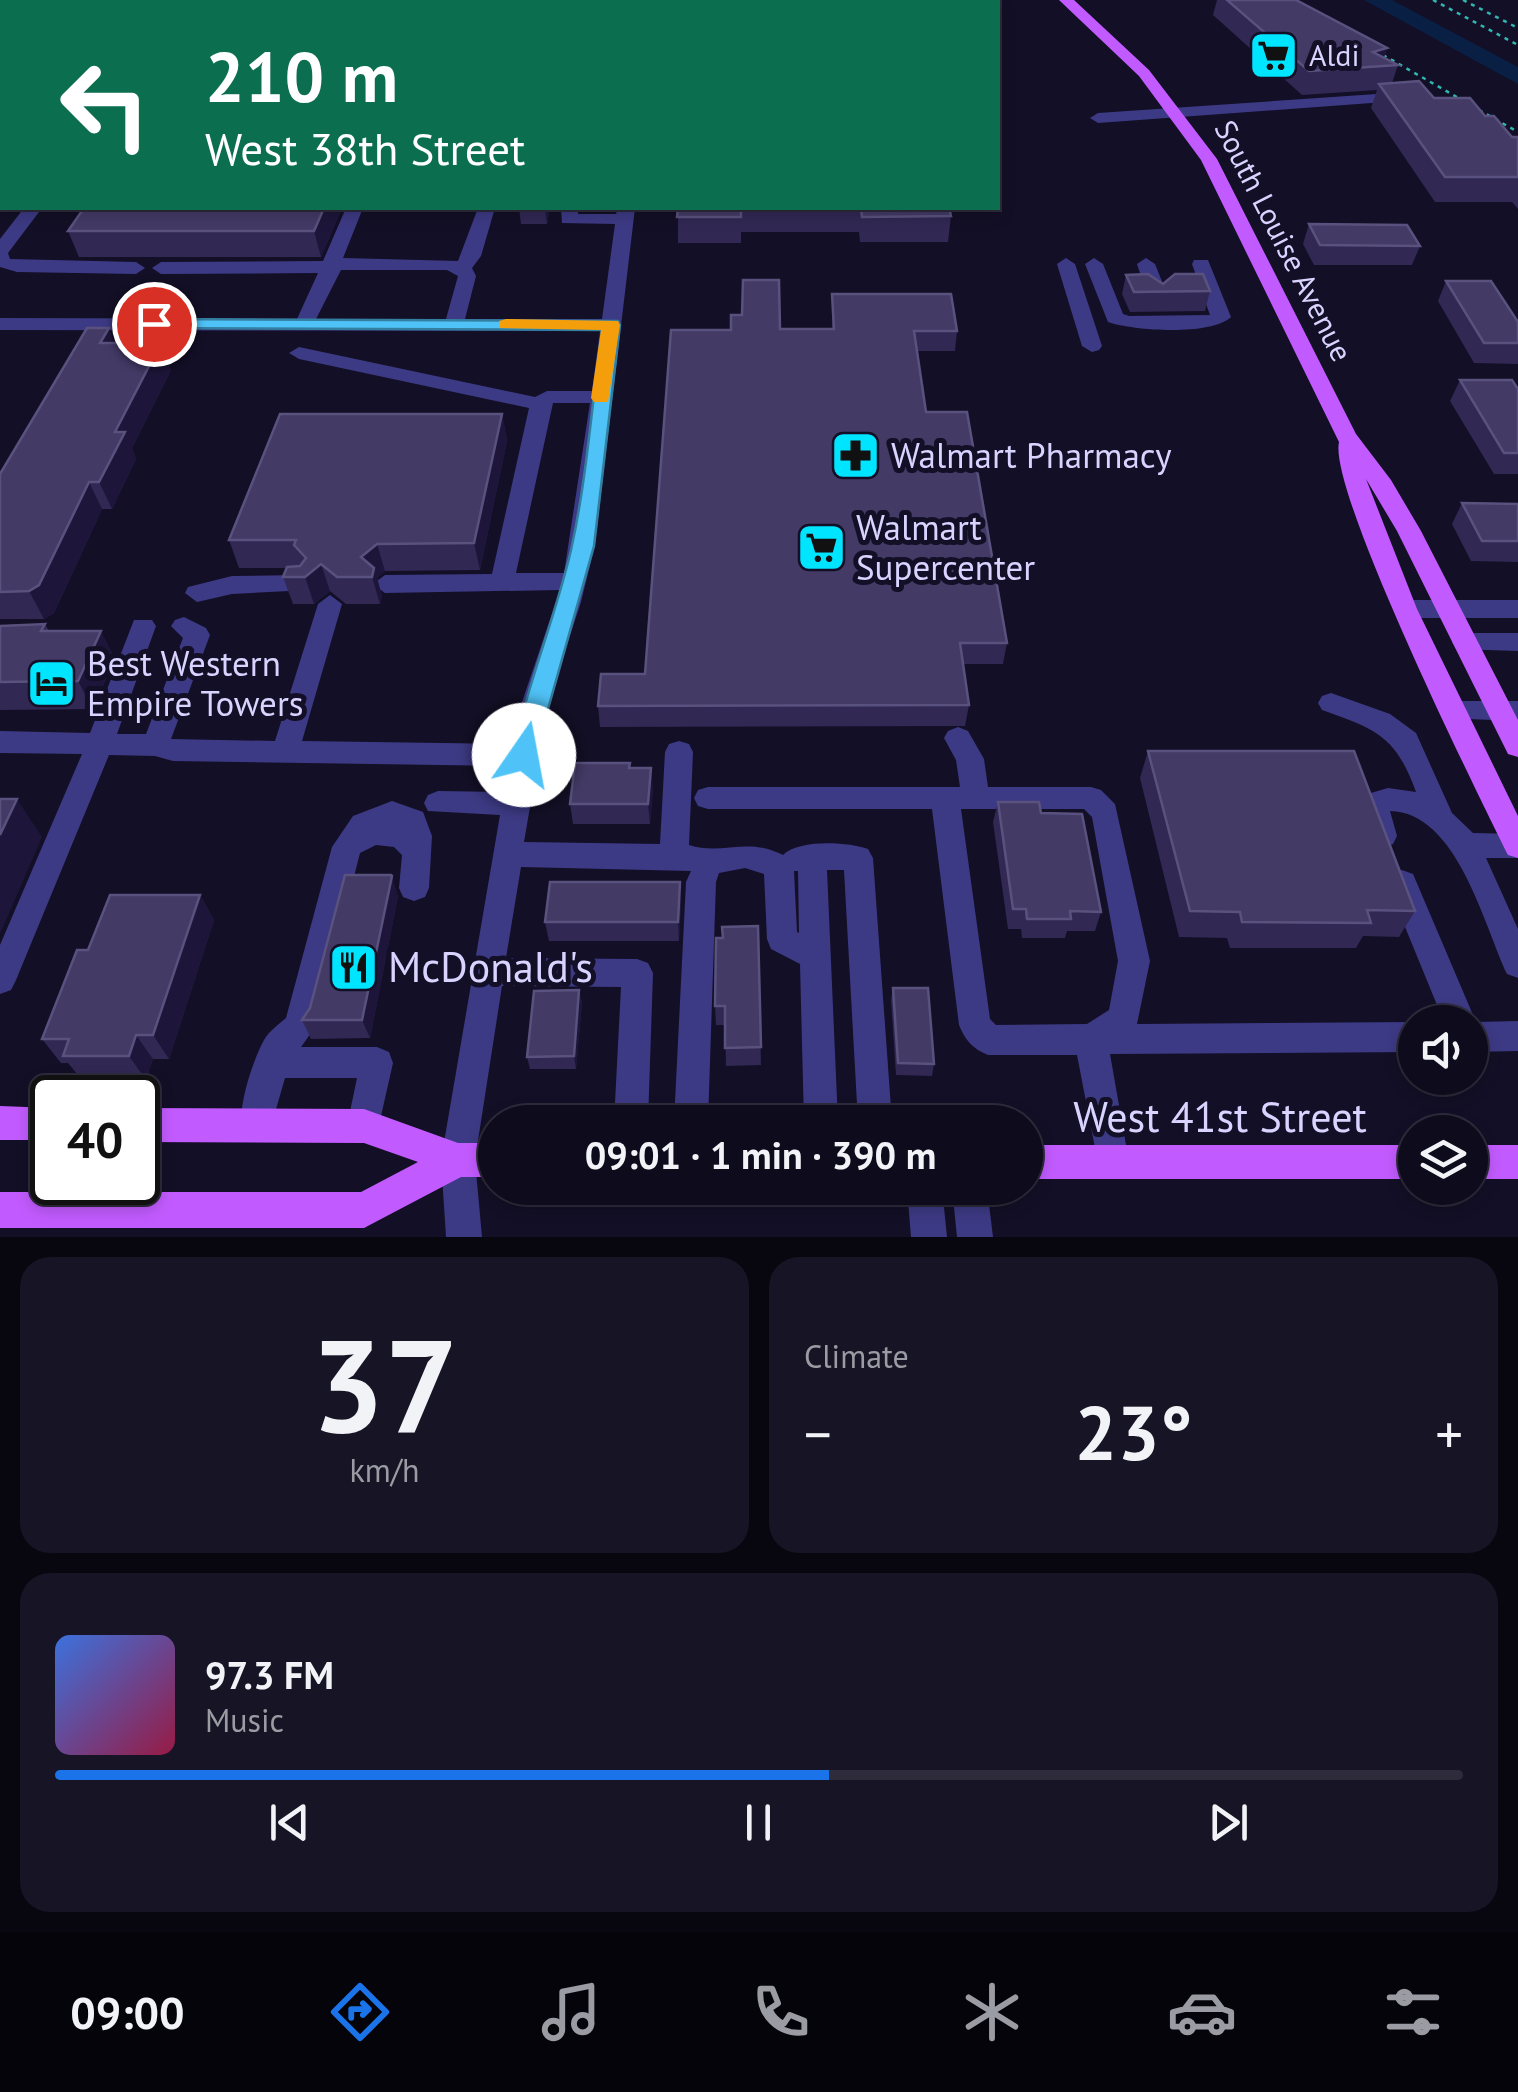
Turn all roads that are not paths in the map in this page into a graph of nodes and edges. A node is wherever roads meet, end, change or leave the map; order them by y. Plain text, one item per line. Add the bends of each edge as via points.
1 (924, 0) edge
2 (982, 0) edge
3 (1066, 0) edge
4 (1427, 106) edge
5 (1176, 112) junction
6 (1098, 118) dead end
7 (31, 210) edge
8 (353, 210) edge
9 (485, 210) edge
10 (570, 210) edge
11 (626, 213) edge
12 (0, 252) edge
13 (1066, 264) dead end
14 (1094, 264) dead end
15 (1146, 264) dead end
16 (1201, 264) dead end
17 (330, 267) junction
18 (136, 268) dead end
19 (161, 268) dead end
20 (462, 268) junction
21 (1158, 294) edge
22 (0, 324) edge
23 (304, 324) junction
24 (454, 324) junction
25 (611, 325) junction
26 (1092, 346) dead end
27 (299, 352) dead end
28 (601, 397) junction
29 (540, 404) junction
30 (1346, 436) junction
31 (502, 582) junction
32 (575, 582) junction
33 (300, 584) edge
34 (385, 584) dead end
35 (197, 593) dead end
36 (330, 604) dead end
37 (1405, 608) junction
38 (1449, 609) junction
39 (1518, 609) edge
40 (143, 626) dead end
41 (184, 626) dead end
42 (1465, 642) junction
43 (1518, 642) edge
44 (1331, 704) dead end
45 (1509, 711) edge
46 (1452, 712) junction
47 (958, 738) dead end
48 (0, 742) edge
49 (100, 743) junction
50 (1518, 746) edge
51 (165, 748) junction
52 (285, 752) junction
53 (679, 752) dead end
54 (524, 755) junction
55 (708, 798) dead end
56 (960, 798) junction
57 (438, 803) dead end
58 (516, 804) junction
59 (1440, 818) junction
60 (1466, 845) junction
61 (1518, 846) edge
62 (507, 854) junction
63 (674, 857) junction
64 (812, 858) junction
65 (770, 859) junction
66 (708, 865) junction
67 (414, 888) dead end
68 (814, 957) junction
69 (1518, 964) edge
70 (488, 972) junction
71 (0, 980) edge
72 (1453, 1005) edge
73 (1518, 1036) edge
74 (1398, 1037) edge
75 (1488, 1037) edge
76 (1091, 1040) junction
77 (277, 1047) dead end
78 (632, 1105) edge
79 (692, 1105) edge
80 (821, 1105) edge
81 (873, 1105) edge
82 (0, 1123) edge
83 (30, 1124) edge
84 (160, 1124) edge
85 (256, 1125) junction
86 (364, 1126) junction
87 (458, 1160) junction
88 (478, 1160) edge
89 (1043, 1162) edge
90 (1112, 1162) junction
91 (1398, 1162) edge
92 (1488, 1162) edge
93 (1518, 1162) edge
94 (926, 1205) edge
95 (972, 1205) edge
96 (0, 1210) edge
97 (464, 1237) edge
98 (929, 1237) edge
99 (976, 1237) edge

1 - 2 street
3 - 5 main road, South Louise Avenue via 1131,59
4 - 5 street via 1415,96 1314,108
5 - 6 street
5 - 30 main road, South Louise Avenue via 1223,184
7 - 12 street
8 - 17 street
9 - 20 street
10 - 11 street via 568,219
11 - 25 street
12 - 18 street via 2,262 18,266
13 - 26 street
14 - 16 street via 1115,318 1211,322 1221,317
15 - 21 street
17 - 19 street
17 - 20 street
17 - 23 street
20 - 24 street via 466,276
22 - 23 street
23 - 24 street
24 - 25 street
25 - 28 street
27 - 29 street
28 - 29 street via 547,397
28 - 32 street
29 - 31 street
30 - 37 main road, South Louise Avenue via 1357,487
30 - 38 main road, South Louise Avenue via 1384,485
31 - 32 street
31 - 34 street
32 - 54 street
33 - 35 street
36 - 52 street
37 - 38 street
37 - 46 main road, South Louise Avenue
38 - 39 street
38 - 42 main road, South Louise Avenue
40 - 49 street
41 - 51 street via 197,635
42 - 43 street
42 - 45 main road, South Louise Avenue
44 - 59 street via 1384,720 1408,738
45 - 46 street
45 - 50 main road, South Louise Avenue
46 - 61 main road, South Louise Avenue
47 - 56 street via 970,759
48 - 49 street
49 - 51 street
49 - 71 street
51 - 52 street
52 - 54 street
53 - 63 street
54 - 58 street
55 - 56 street
56 - 76 street via 975,1024 988,1040
56 - 76 street via 1091,798 1105,812 1134,961 1122,1019
57 - 58 street
58 - 62 street
59 - 60 street
59 - 72 street via 1410,800 1374,803 1374,817
60 - 61 street
60 - 69 street
62 - 63 street
62 - 70 street
63 - 66 street
64 - 65 street
64 - 68 street
64 - 81 street via 858,858
65 - 66 street via 727,856
65 - 68 street via 780,868 782,940
66 - 79 street via 701,882
67 - 77 street via 413,820 392,812 363,824 347,848 300,1026
68 - 80 street
70 - 78 street via 638,973
70 - 87 street
73 - 75 street
74 - 76 street
76 - 90 street
82 - 83 main road
84 - 85 main road
85 - 86 main road
85 - 86 street via 272,1062 378,1063
86 - 87 main road
87 - 88 main road
87 - 96 main road via 364,1210
87 - 97 street
89 - 90 main road, West 41st Street
90 - 91 main road, West 41st Street
92 - 93 main road
94 - 98 street
95 - 99 street

